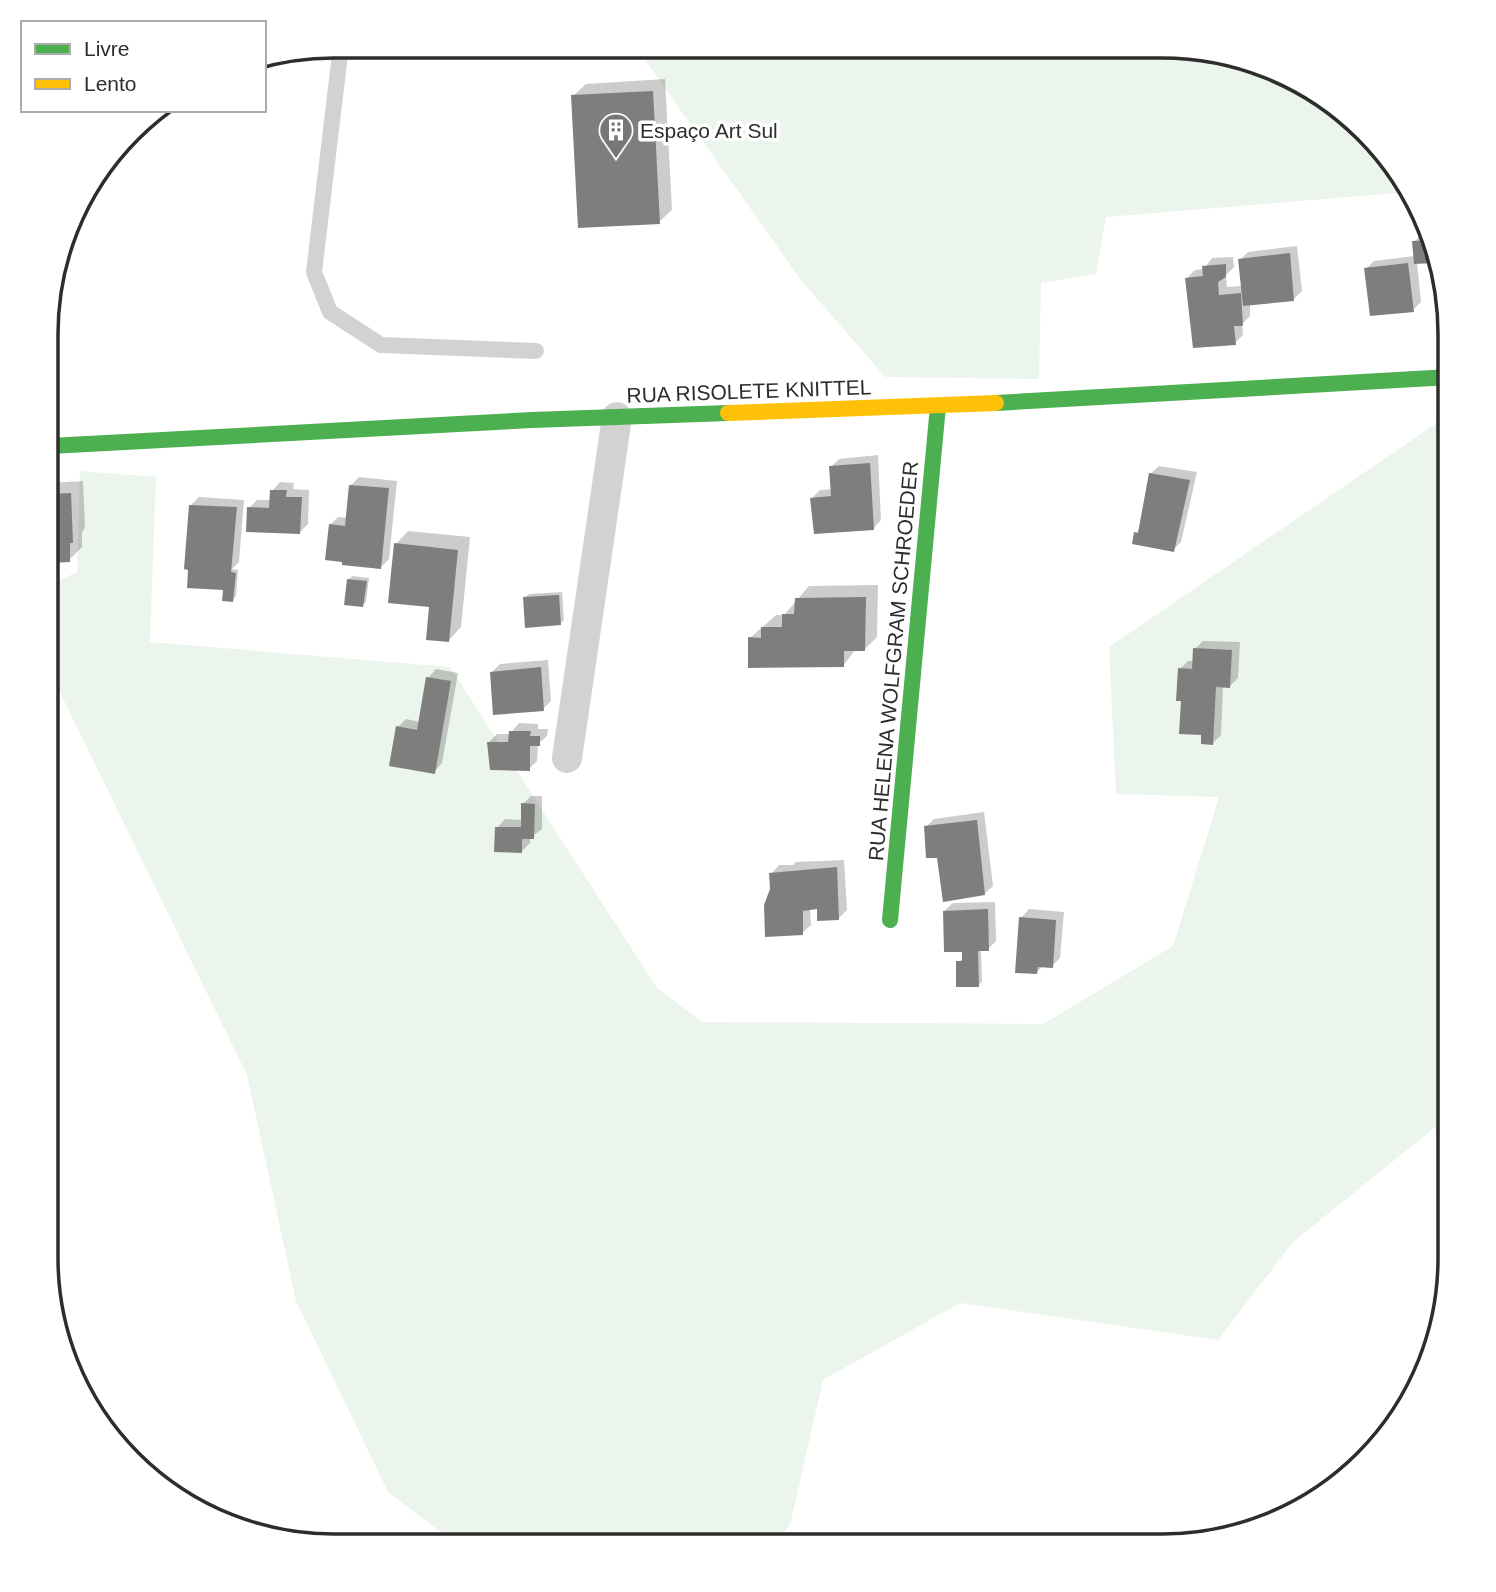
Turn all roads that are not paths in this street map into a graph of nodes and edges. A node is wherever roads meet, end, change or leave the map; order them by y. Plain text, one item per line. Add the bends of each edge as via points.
1 (340, 58) edge
2 (536, 351) dead end
3 (1438, 378) edge
4 (937, 406) junction
5 (617, 417) junction
6 (58, 446) edge
7 (567, 758) dead end
8 (890, 919) dead end

1 - 2 lane via 314,272 330,312 381,345
3 - 4 street, RUA RISOLETE KNITTEL
4 - 5 street, RUA RISOLETE KNITTEL
4 - 8 street, RUA HELENA WOLFGRAM SCHROEDER
5 - 6 street, RUA RISOLETE KNITTEL
5 - 7 street

